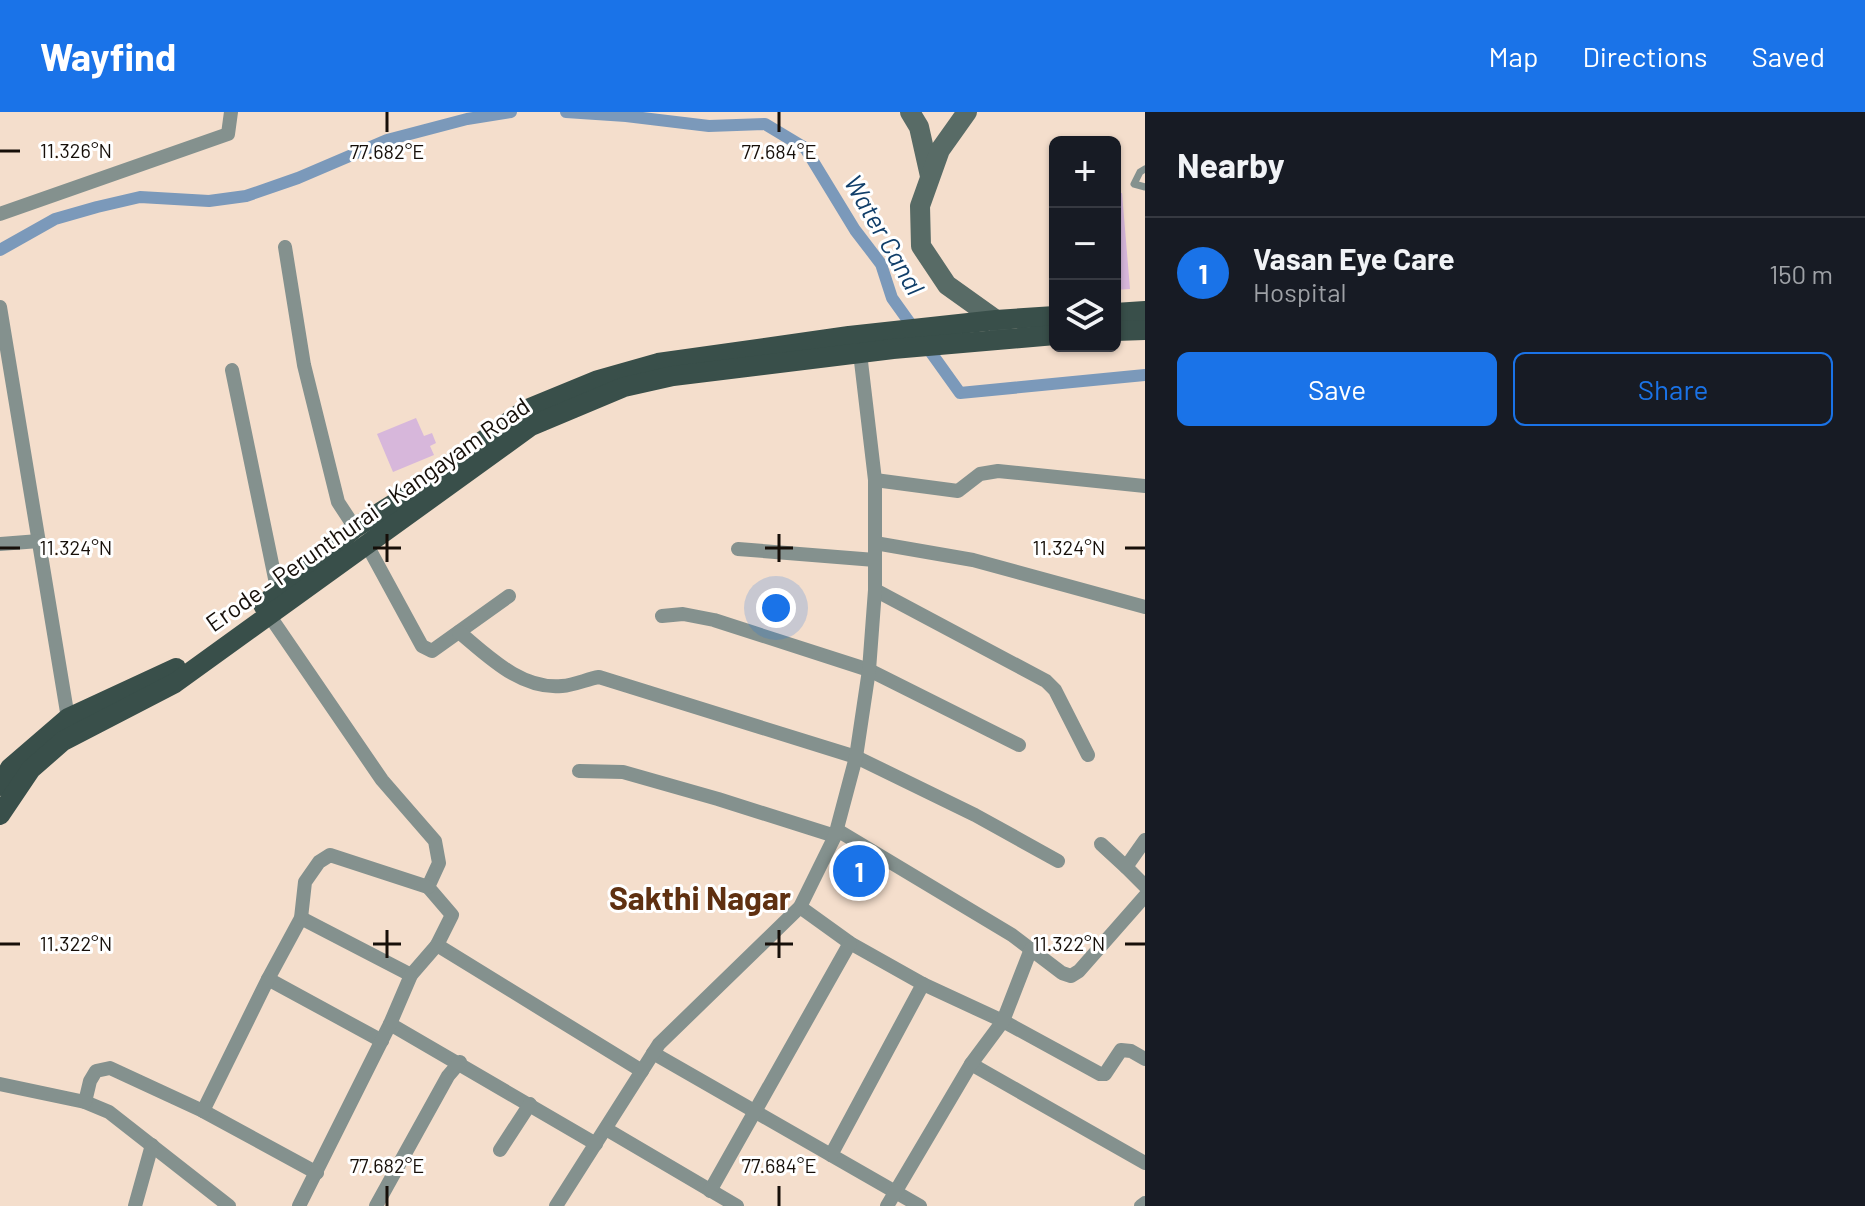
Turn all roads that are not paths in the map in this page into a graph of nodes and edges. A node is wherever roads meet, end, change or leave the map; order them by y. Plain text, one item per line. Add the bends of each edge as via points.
1 (231, 112) edge
2 (910, 112) edge
3 (967, 112) edge
4 (1145, 169) edge
5 (930, 178) junction
6 (1145, 187) edge
7 (0, 214) edge
8 (285, 247) dead end
9 (0, 307) edge
10 (1145, 311) edge
11 (1121, 313) edge
12 (1049, 317) edge
13 (1000, 328) junction
14 (1145, 330) edge
15 (1121, 331) edge
16 (1049, 334) edge
17 (890, 340) junction
18 (860, 353) junction
19 (232, 370) dead end
20 (546, 410) junction
21 (875, 480) junction
22 (1145, 486) edge
23 (361, 537) junction
24 (39, 541) junction
25 (875, 543) junction
26 (0, 544) edge
27 (738, 549) dead end
28 (875, 560) junction
29 (875, 590) junction
30 (278, 593) junction
31 (509, 596) dead end
32 (1145, 607) edge
33 (269, 615) junction
34 (662, 616) dead end
35 (459, 632) junction
36 (869, 670) junction
37 (68, 718) junction
38 (1019, 745) dead end
39 (1088, 755) dead end
40 (856, 757) junction
41 (579, 771) dead end
42 (3, 774) edge
43 (0, 815) edge
44 (836, 833) junction
45 (1145, 840) edge
46 (1101, 844) dead end
47 (1058, 861) dead end
48 (1126, 867) junction
49 (1145, 886) edge
50 (428, 887) junction
51 (1145, 896) edge
52 (800, 907) junction
53 (301, 918) junction
54 (850, 943) junction
55 (437, 945) junction
56 (1031, 949) junction
57 (411, 975) junction
58 (268, 979) junction
59 (923, 984) junction
60 (1003, 1021) junction
61 (390, 1024) junction
62 (382, 1041) junction
63 (653, 1053) junction
64 (1145, 1059) edge
65 (460, 1062) junction
66 (971, 1064) junction
67 (642, 1071) junction
68 (0, 1084) edge
69 (85, 1102) junction
70 (530, 1104) junction
71 (203, 1111) junction
72 (755, 1111) junction
73 (606, 1129) junction
74 (596, 1144) junction
75 (152, 1145) junction
76 (500, 1150) dead end
77 (831, 1155) junction
78 (1145, 1163) edge
79 (317, 1173) junction
80 (710, 1191) junction
81 (895, 1192) junction
82 (227, 1205) edge
83 (135, 1206) edge
84 (299, 1206) edge
85 (376, 1206) edge
86 (556, 1206) edge
87 (737, 1206) edge
88 (887, 1206) edge
89 (920, 1206) edge

1 - 7 street via 228,134
2 - 5 street via 919,127
3 - 5 street via 940,150
4 - 6 lane via 1134,184
5 - 13 street via 920,206 921,246 947,285
8 - 23 street via 304,365 338,502
9 - 24 street
10 - 11 main road
12 - 13 main road, Erode - Perunthurai - Kangayam Road
13 - 16 main road, Erode - Perunthurai - Kangayam Road
13 - 17 main road, Erode - Perunthurai - Kangayam Road
14 - 15 main road
17 - 18 main road, Erode - Perunthurai - Kangayam Road
17 - 20 main road, Erode - Perunthurai - Kangayam Road via 658,363 598,380
18 - 20 main road, Erode - Perunthurai - Kangayam Road via 673,376
18 - 21 street
19 - 30 street
20 - 23 main road, Erode - Perunthurai - Kangayam Road via 525,410 411,493
21 - 22 street via 958,491 980,474 998,471
21 - 25 street
23 - 30 main road, Erode - Perunthurai - Kangayam Road
23 - 33 main road, Erode - Perunthurai - Kangayam Road
23 - 35 street via 422,646 432,651
24 - 26 street
24 - 37 street
25 - 28 street
25 - 32 street via 973,560
27 - 28 street
28 - 29 street
29 - 36 street
29 - 39 street via 1046,681
30 - 37 main road, Erode - Perunthurai - Kangayam Road via 166,674
31 - 35 street
33 - 43 main road, Erode - Perunthurai - Kangayam Road via 175,683 63,741 31,769
33 - 50 street via 382,780 435,841 439,863
34 - 36 street via 714,620
35 - 40 street via 510,673 543,685 599,677
36 - 38 street
36 - 40 street
37 - 42 main road, Erode - Perunthurai - Kangayam Road
40 - 44 street
40 - 47 street
41 - 44 street via 623,772
44 - 52 street
44 - 56 street
45 - 48 street
46 - 48 street
48 - 49 street
50 - 53 street via 330,855 305,882
50 - 55 street via 452,915
51 - 56 street via 1071,976
52 - 54 street
52 - 63 street
53 - 57 street
53 - 58 street
54 - 59 street
54 - 72 street
55 - 57 street
55 - 67 street
56 - 60 street
57 - 61 street
58 - 62 street
58 - 71 street
59 - 60 street
59 - 77 street
60 - 64 street via 1100,1074 1108,1071 1121,1050
60 - 66 street
61 - 62 street
61 - 65 street
62 - 79 street
63 - 67 street
63 - 72 street
65 - 70 street
65 - 85 street
66 - 78 street
66 - 81 street
67 - 73 street
68 - 69 street
69 - 71 street via 96,1071 110,1068
69 - 75 street via 109,1112
70 - 74 street
70 - 76 street
71 - 79 street
72 - 77 street
72 - 80 street
73 - 74 street
73 - 80 street
74 - 86 street
75 - 82 street
75 - 83 street
77 - 81 street
79 - 84 street
80 - 87 street
81 - 88 street
81 - 89 street

